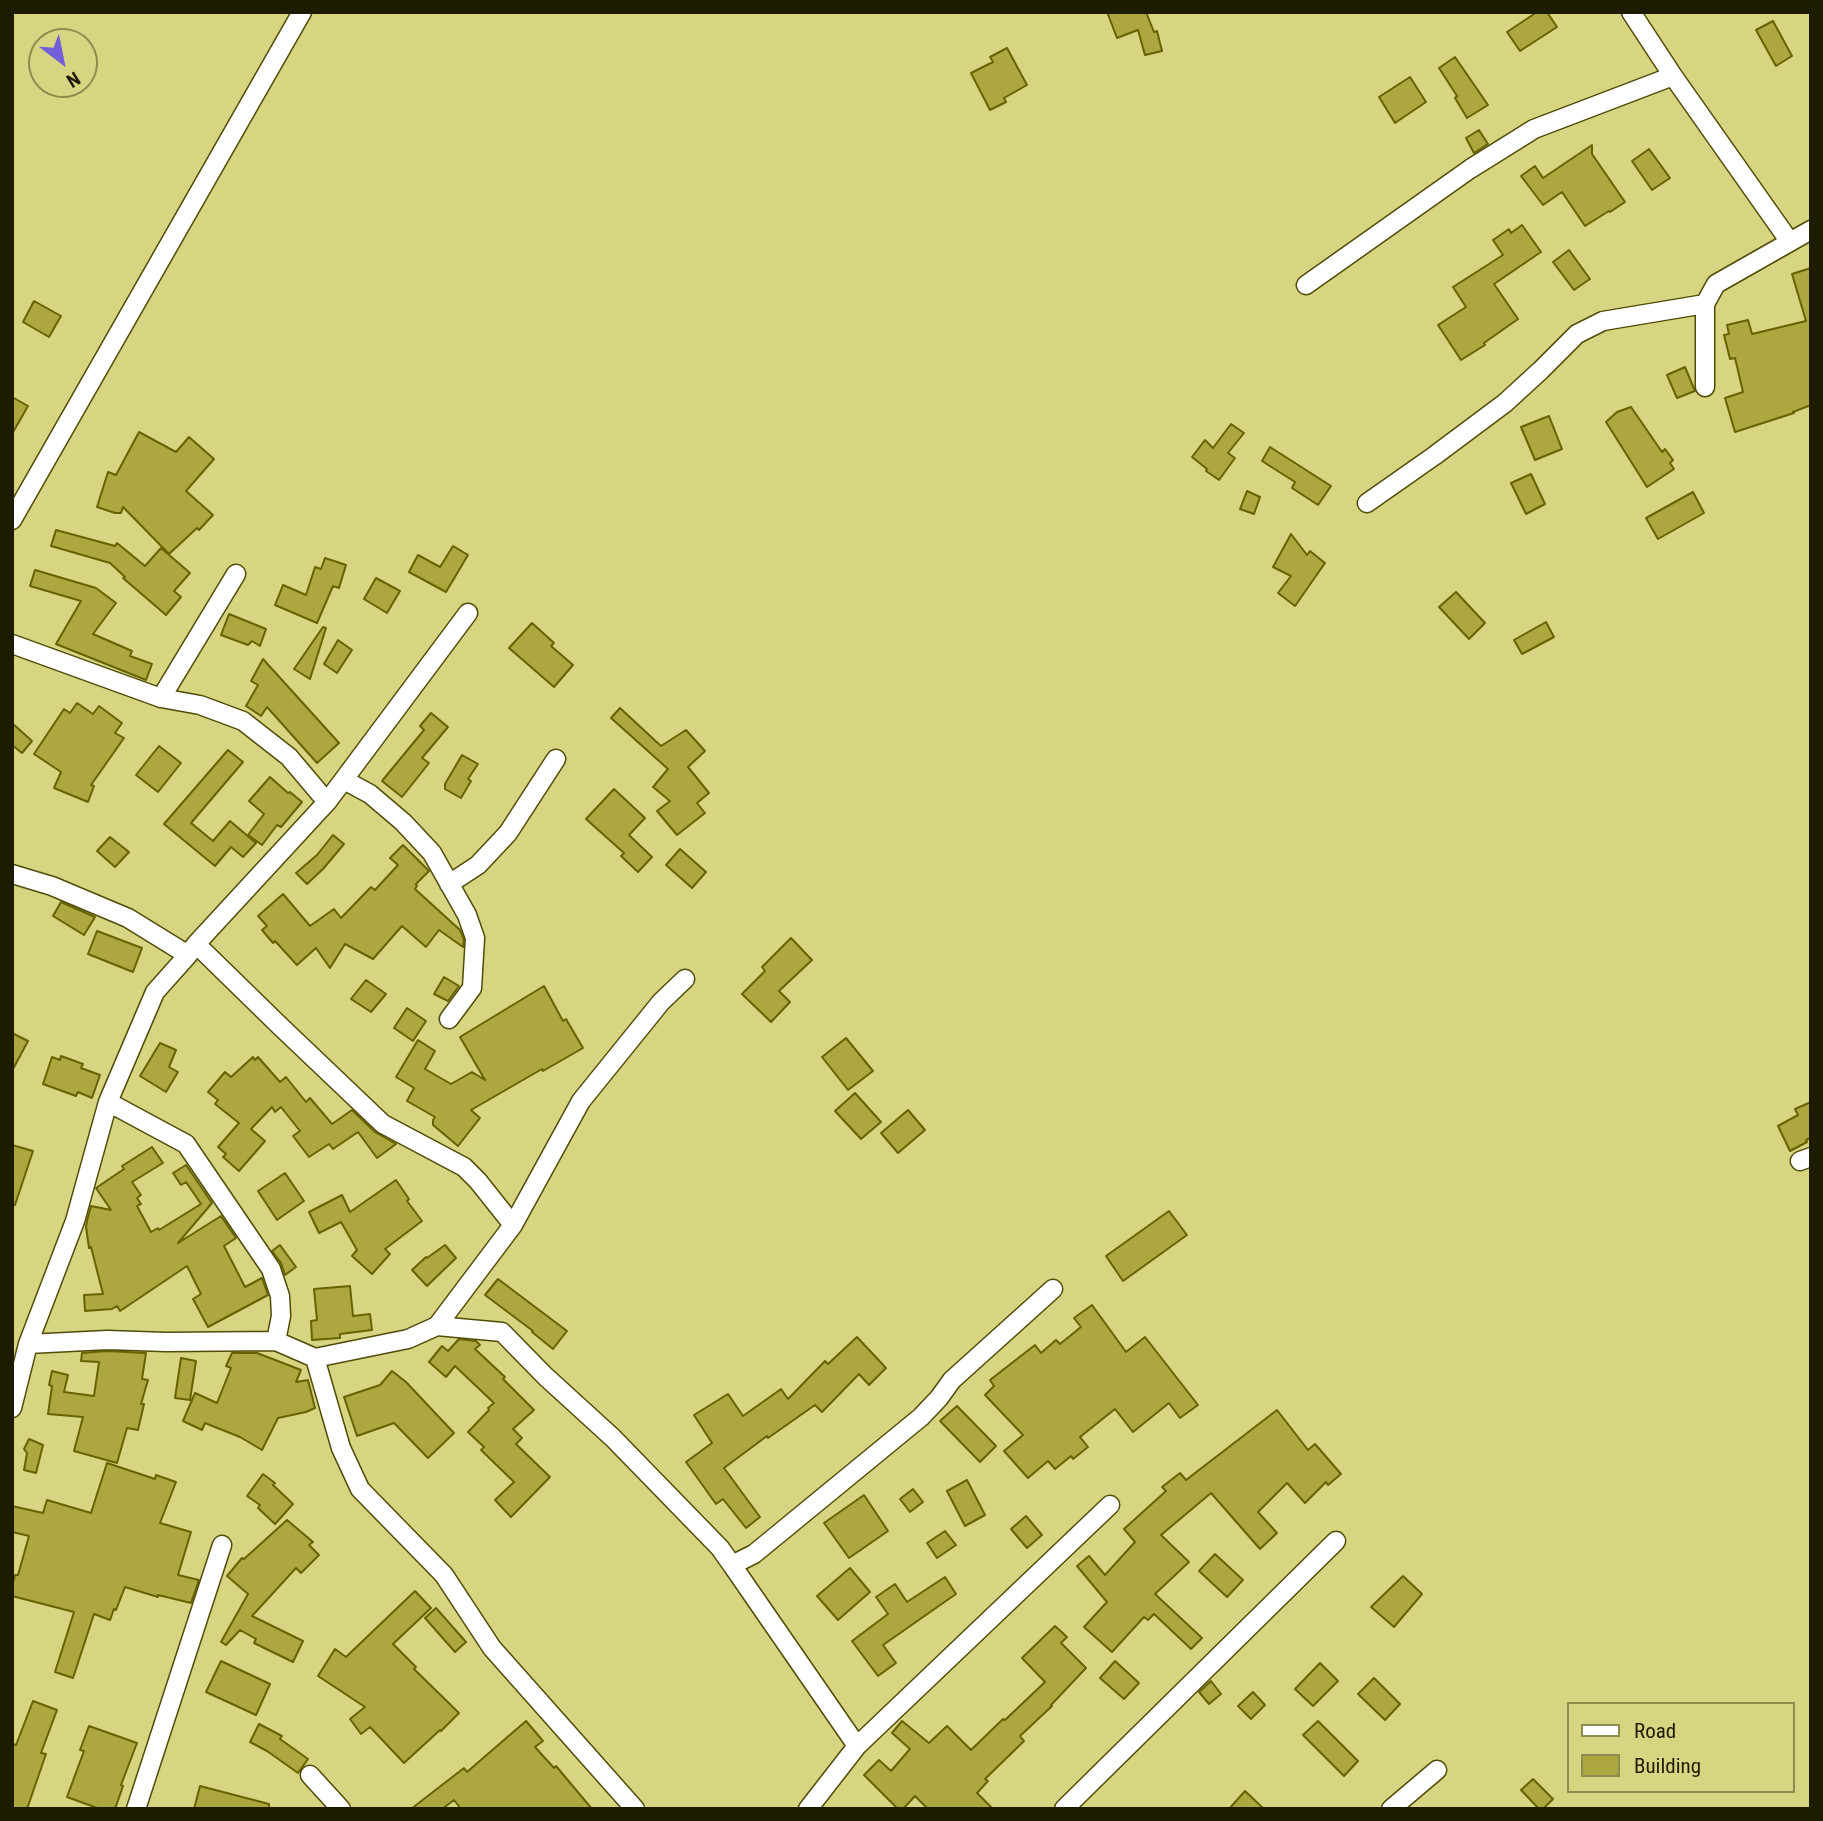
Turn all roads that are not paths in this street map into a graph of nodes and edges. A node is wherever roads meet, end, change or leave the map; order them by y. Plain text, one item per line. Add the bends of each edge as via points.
1 (302, 12) edge
2 (1632, 12) edge
3 (1673, 76) junction
4 (1811, 230) edge
5 (1790, 242) junction
6 (1306, 285) dead end
7 (1705, 304) junction
8 (1705, 387) dead end
9 (19, 493) edge
10 (1367, 503) dead end
11 (12, 520) edge
12 (236, 574) dead end
13 (468, 613) dead end
14 (12, 644) edge
15 (161, 698) junction
16 (556, 759) dead end
17 (344, 780) junction
18 (327, 802) junction
19 (12, 874) edge
20 (449, 884) junction
21 (192, 950) junction
22 (685, 979) dead end
23 (449, 1019) dead end
24 (108, 1102) junction
25 (513, 1225) junction
26 (1053, 1289) dead end
27 (437, 1326) junction
28 (276, 1341) junction
29 (29, 1344) junction
30 (315, 1358) junction
31 (12, 1408) edge
32 (1110, 1505) dead end
33 (1336, 1541) dead end
34 (222, 1545) dead end
35 (732, 1565) junction
36 (857, 1746) junction
37 (1437, 1770) dead end
38 (310, 1775) dead end
39 (136, 1809) edge
40 (341, 1809) edge
41 (635, 1809) edge
42 (808, 1809) edge
43 (1064, 1809) edge
44 (1391, 1809) edge

1 - 9 street
2 - 3 street
3 - 5 street
3 - 6 street via 1534,129
4 - 5 street
5 - 7 street via 1716,284
7 - 8 street
7 - 10 street via 1603,321 1577,334 1505,403
9 - 11 street
12 - 15 street
13 - 17 street
14 - 15 street
15 - 18 street via 243,720 289,757
16 - 20 street via 508,833 478,865
17 - 18 street
17 - 20 street via 370,794 403,822 432,853
18 - 21 street
19 - 21 street via 128,918
20 - 23 street via 475,938 472,988
21 - 24 street via 155,992
21 - 25 street via 383,1124 464,1167
22 - 25 street via 581,1101
24 - 28 street via 186,1144 271,1269 280,1296
24 - 29 street via 75,1220
25 - 27 street
26 - 35 street via 953,1380 921,1417 754,1554
27 - 30 street via 408,1339
27 - 35 street via 502,1332 613,1438
28 - 29 street
28 - 30 street
29 - 31 street
30 - 41 street via 341,1448 360,1489 444,1575 492,1648
32 - 36 street
33 - 43 street
34 - 39 street
35 - 36 street
36 - 42 street
37 - 44 street
38 - 40 street

